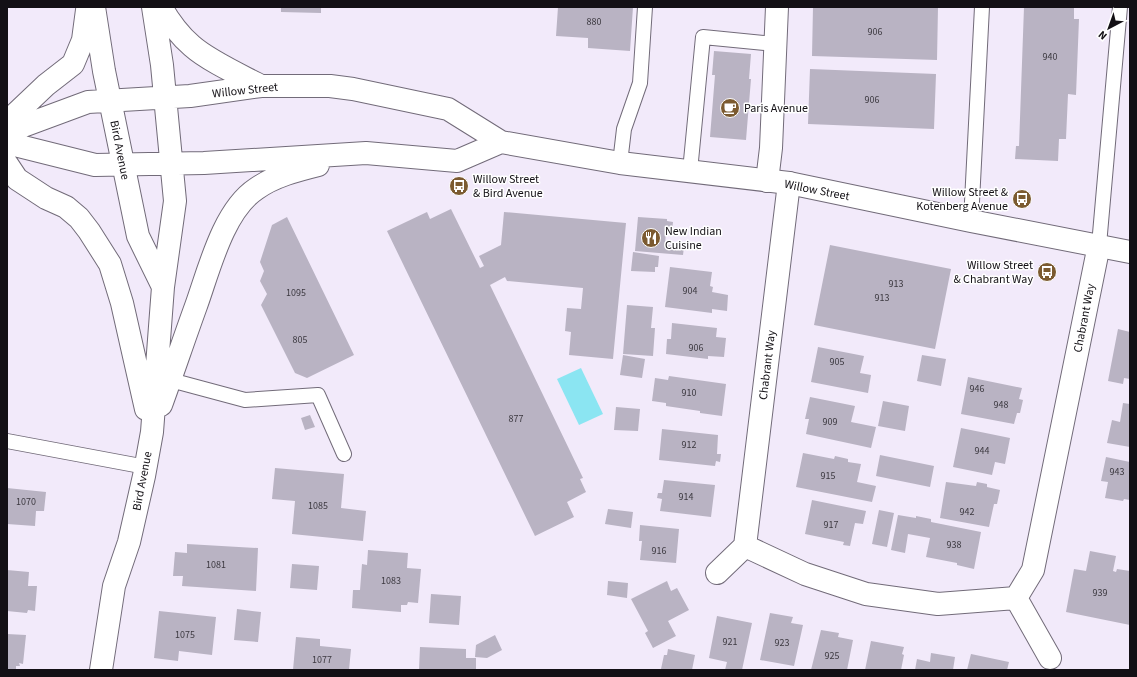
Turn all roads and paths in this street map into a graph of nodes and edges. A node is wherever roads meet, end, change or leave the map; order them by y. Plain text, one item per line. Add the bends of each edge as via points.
1 (87, 7) edge
2 (94, 7) edge
3 (153, 7) edge
4 (161, 7) edge
5 (645, 7) edge
6 (777, 7) edge
7 (982, 7) edge
8 (1120, 7) edge
9 (775, 44) junction
10 (261, 86) junction
11 (165, 98) junction
12 (110, 101) junction
13 (7, 122) edge
14 (7, 132) edge
15 (501, 142) junction
16 (7, 143) edge
17 (366, 153) junction
18 (620, 163) junction
19 (7, 164) edge
20 (123, 164) junction
21 (171, 164) junction
22 (690, 171) junction
23 (767, 182) junction
24 (789, 183) junction
25 (971, 221) junction
26 (1099, 246) junction
27 (1130, 252) edge
28 (162, 287) junction
29 (155, 377) junction
30 (152, 432) junction
31 (7, 441) edge
32 (344, 454) dead end
33 (146, 467) junction
34 (745, 546) junction
35 (717, 573) dead end
36 (1016, 598) junction
37 (1050, 658) dead end
38 (101, 670) edge

1 - 13 main road via 83,40 73,64 46,85
2 - 12 main road, Bird Avenue
3 - 11 main road, Bird Avenue
4 - 10 main road via 169,21 192,46 217,63
5 - 18 lane via 640,83 624,129
6 - 9 main road
7 - 25 lane
8 - 26 lane
9 - 22 lane via 703,37
9 - 23 main road via 771,148
10 - 11 main road, Willow Street
10 - 15 main road, Willow Street via 330,86 448,108
11 - 12 main road, Willow Street
11 - 21 main road, Bird Avenue
12 - 14 main road, Willow Street via 88,102
12 - 20 main road, Bird Avenue
15 - 17 main road via 457,161
15 - 18 main road, Willow Street
16 - 20 main road via 95,165
17 - 21 main road
17 - 29 main road via 304,168 272,180 255,189 240,204 221,236
18 - 22 main road, Willow Street
19 - 29 main road via 17,179 46,198 66,207 79,218 93,238 110,264 122,304
20 - 21 main road
20 - 28 main road, Bird Avenue via 138,236
21 - 28 main road, Bird Avenue via 174,201
22 - 23 main road, Willow Street
23 - 24 main road, Willow Street
24 - 25 main road, Willow Street
24 - 34 main road, Chabrant Way
25 - 26 main road, Willow Street
26 - 27 main road, Willow Street
26 - 36 main road, Chabrant Way via 1033,570
28 - 29 main road, Bird Avenue
29 - 30 main road
29 - 30 main road
29 - 32 lane via 245,400 318,395
30 - 33 main road, Bird Avenue
31 - 33 lane
33 - 38 main road, Bird Avenue via 129,542 114,586
34 - 35 main road
34 - 36 main road via 805,574 866,594 938,604
36 - 37 main road

